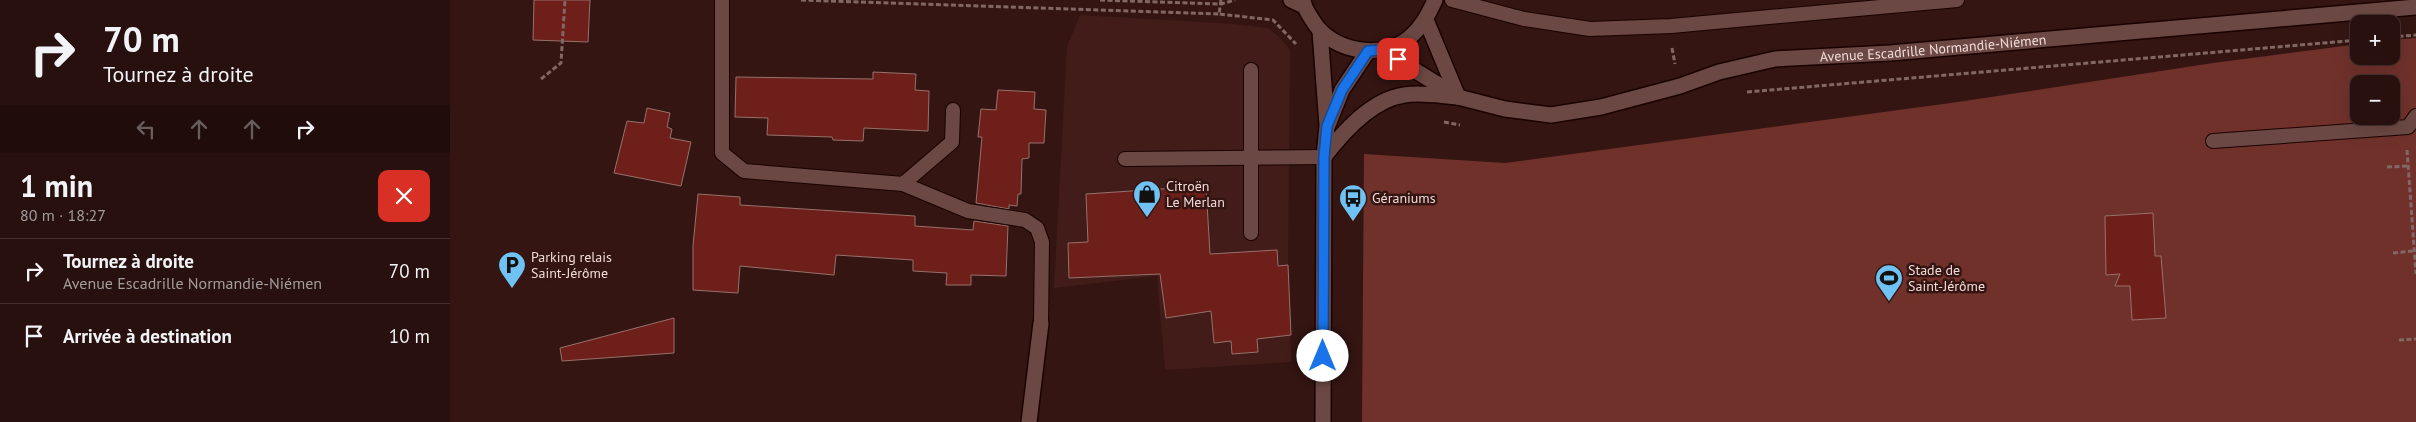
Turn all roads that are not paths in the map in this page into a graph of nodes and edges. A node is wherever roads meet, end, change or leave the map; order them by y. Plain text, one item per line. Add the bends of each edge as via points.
1 (722, 0) edge
2 (1435, 0) edge
3 (1452, 0) edge
4 (1957, 0) edge
5 (1299, 2) edge
6 (2416, 7) edge
7 (1426, 20) junction
8 (1320, 31) junction
9 (1375, 50) junction
10 (1252, 70) dead end
11 (1458, 97) junction
12 (953, 110) dead end
13 (2416, 116) edge
14 (1327, 126) junction
15 (2213, 141) dead end
16 (1252, 157) junction
17 (1324, 157) junction
18 (1125, 159) dead end
19 (903, 184) junction
20 (1250, 233) dead end
21 (1041, 324) joint
22 (1029, 422) edge
23 (1323, 422) edge

1 - 19 lane via 722,153 744,171
2 - 7 street
3 - 4 lane via 1524,19 1590,29 1671,26
5 - 8 street, Avenue Escadrille Normandie-Niémen
6 - 11 street, Avenue Escadrille Normandie-Niémen via 1899,52 1775,59 1601,107 1551,115 1505,109
7 - 9 street via 1407,39
7 - 11 street
8 - 9 street, Avenue Escadrille Normandie-Niémen via 1342,46
8 - 14 street
9 - 11 street, Avenue Escadrille Normandie-Niémen
9 - 14 street via 1342,90
10 - 16 lane
11 - 17 street via 1404,95 1370,109 1342,134
12 - 19 lane via 952,142
13 - 15 lane via 2408,127
14 - 17 street
16 - 17 lane
16 - 18 lane
16 - 20 lane
17 - 23 street
19 - 21 lane via 968,211 1024,220 1037,228 1042,242
21 - 22 street

